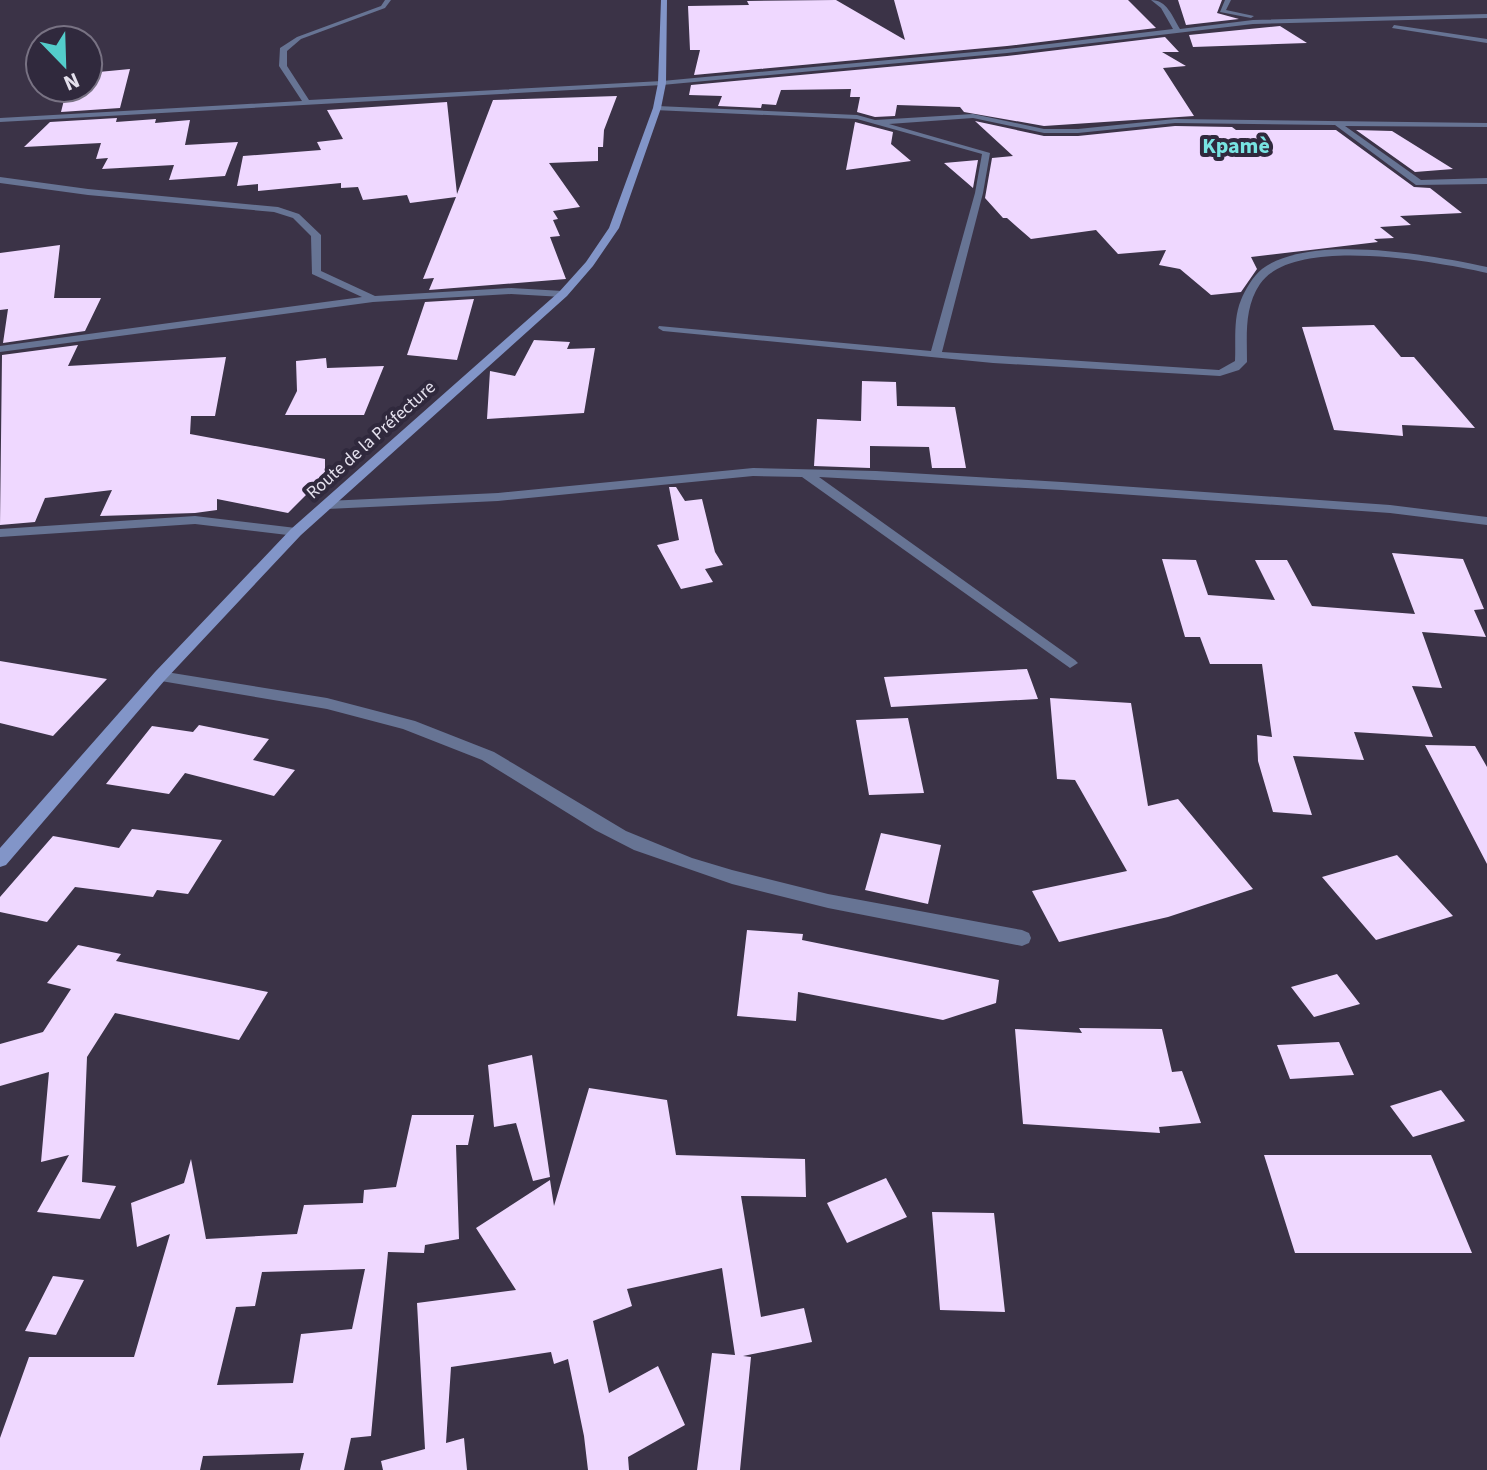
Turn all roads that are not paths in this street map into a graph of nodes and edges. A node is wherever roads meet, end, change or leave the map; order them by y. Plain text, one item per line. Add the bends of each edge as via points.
1 (388, 0) edge
2 (664, 0) edge
3 (1154, 0) edge
4 (1228, 0) edge
5 (1487, 16) edge
6 (1272, 21) junction
7 (1348, 21) junction
8 (1177, 30) junction
9 (1487, 41) edge
10 (662, 83) junction
11 (307, 103) junction
12 (657, 108) junction
13 (0, 120) edge
14 (875, 122) junction
15 (1338, 124) junction
16 (1487, 125) edge
17 (0, 180) edge
18 (1487, 181) edge
19 (1487, 270) edge
20 (563, 294) junction
21 (373, 299) junction
22 (663, 328) dead end
23 (0, 349) edge
24 (936, 353) junction
25 (806, 474) junction
26 (327, 505) junction
27 (1487, 521) edge
28 (296, 532) junction
29 (0, 533) edge
30 (1070, 663) dead end
31 (160, 676) junction
32 (0, 860) edge
33 (1022, 938) dead end

1 - 11 street via 383,7 299,38 283,50 283,66
2 - 10 street, Route de la Préfecture
3 - 8 street
4 - 6 street via 1222,11
5 - 7 street
6 - 7 street
6 - 8 street
7 - 9 street
8 - 10 street
10 - 11 street
10 - 12 street, Route de la Préfecture
11 - 13 street
12 - 14 street
12 - 20 street, Route de la Préfecture via 614,228
14 - 15 street via 973,116 1022,128 1066,131 1175,121
14 - 24 street via 986,153
15 - 16 street
15 - 18 street via 1419,183
17 - 21 street via 275,209 296,216 316,235 316,272
19 - 24 street via 1404,256 1298,258 1265,271 1245,301 1241,362 1220,373
20 - 21 street via 511,291
20 - 26 street, Route de la Préfecture
21 - 23 street
22 - 24 street
25 - 26 street via 753,472 498,497
25 - 27 street via 1062,486
25 - 30 street
26 - 28 street, Route de la Préfecture
28 - 29 street via 195,520
28 - 31 street, Route de la Préfecture
31 - 32 street, Route de la Préfecture
31 - 33 street via 317,700 412,726 489,757 639,844 759,885

